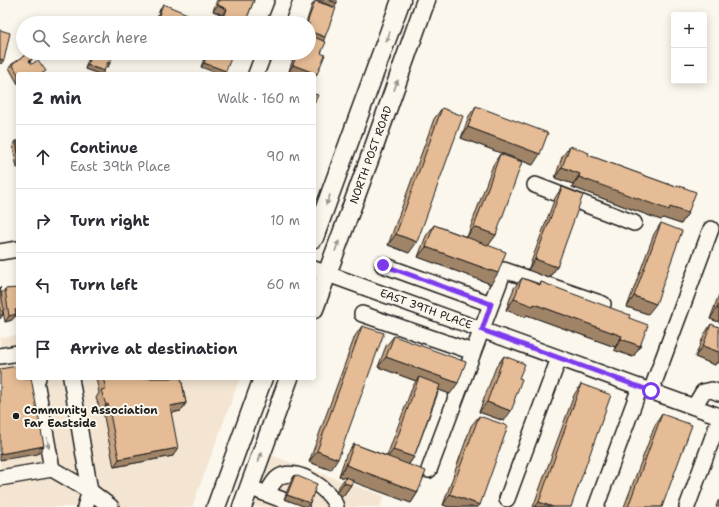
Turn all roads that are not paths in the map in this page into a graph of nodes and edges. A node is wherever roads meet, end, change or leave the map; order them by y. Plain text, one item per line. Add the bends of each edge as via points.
1 (284, 0) edge
2 (401, 0) edge
3 (426, 0) edge
4 (278, 16) edge
5 (261, 60) edge
6 (257, 72) edge
7 (535, 185) dead end
8 (634, 223) dead end
9 (711, 229) dead end
10 (316, 233) edge
11 (1, 247) edge
12 (16, 249) edge
13 (383, 265) dead end
14 (321, 271) edge
15 (316, 298) edge
16 (491, 304) junction
17 (603, 304) edge
18 (362, 314) dead end
19 (482, 330) junction
20 (473, 352) junction
21 (16, 353) edge
22 (0, 356) edge
23 (559, 358) junction
24 (37, 380) edge
25 (71, 380) edge
26 (261, 380) edge
27 (288, 380) edge
28 (646, 389) junction
29 (719, 393) edge
30 (694, 407) junction
31 (719, 416) edge
32 (719, 420) edge
33 (52, 469) junction
34 (429, 470) dead end
35 (0, 478) edge
36 (249, 487) junction
37 (90, 491) junction
38 (267, 494) junction
39 (508, 499) dead end
40 (85, 507) edge
41 (111, 507) edge
42 (216, 507) edge
43 (242, 507) edge
44 (301, 507) edge
45 (336, 507) edge
46 (596, 507) edge
47 (687, 507) edge

1 - 4 street
2 -> 10 main road
14 -> 3 main road, NORTH POST ROAD
5 - 6 street
7 - 8 street
9 - 28 street
11 - 12 street
13 - 16 street
14 - 15 main road, NORTH POST ROAD
14 - 19 street, EAST 39TH PLACE
16 - 17 street via 504,270
16 - 19 street
18 - 20 street
19 - 20 street
19 - 23 street, EAST 39TH PLACE
20 - 34 street
21 - 22 street
23 - 28 street, EAST 39TH PLACE
23 - 39 street
24 -> 33 street
25 - 37 street
26 - 42 main road
36 -> 27 main road
28 - 30 street, EAST 39TH PLACE
28 - 46 street
29 - 30 street via 712,390 703,392
30 - 31 street, EAST 39TH PLACE
32 - 47 street
33 - 35 street
33 - 37 street
36 - 38 street
36 - 43 main road
37 - 40 street
37 - 41 street
38 - 44 street
38 - 45 street via 280,476 290,473 324,489

